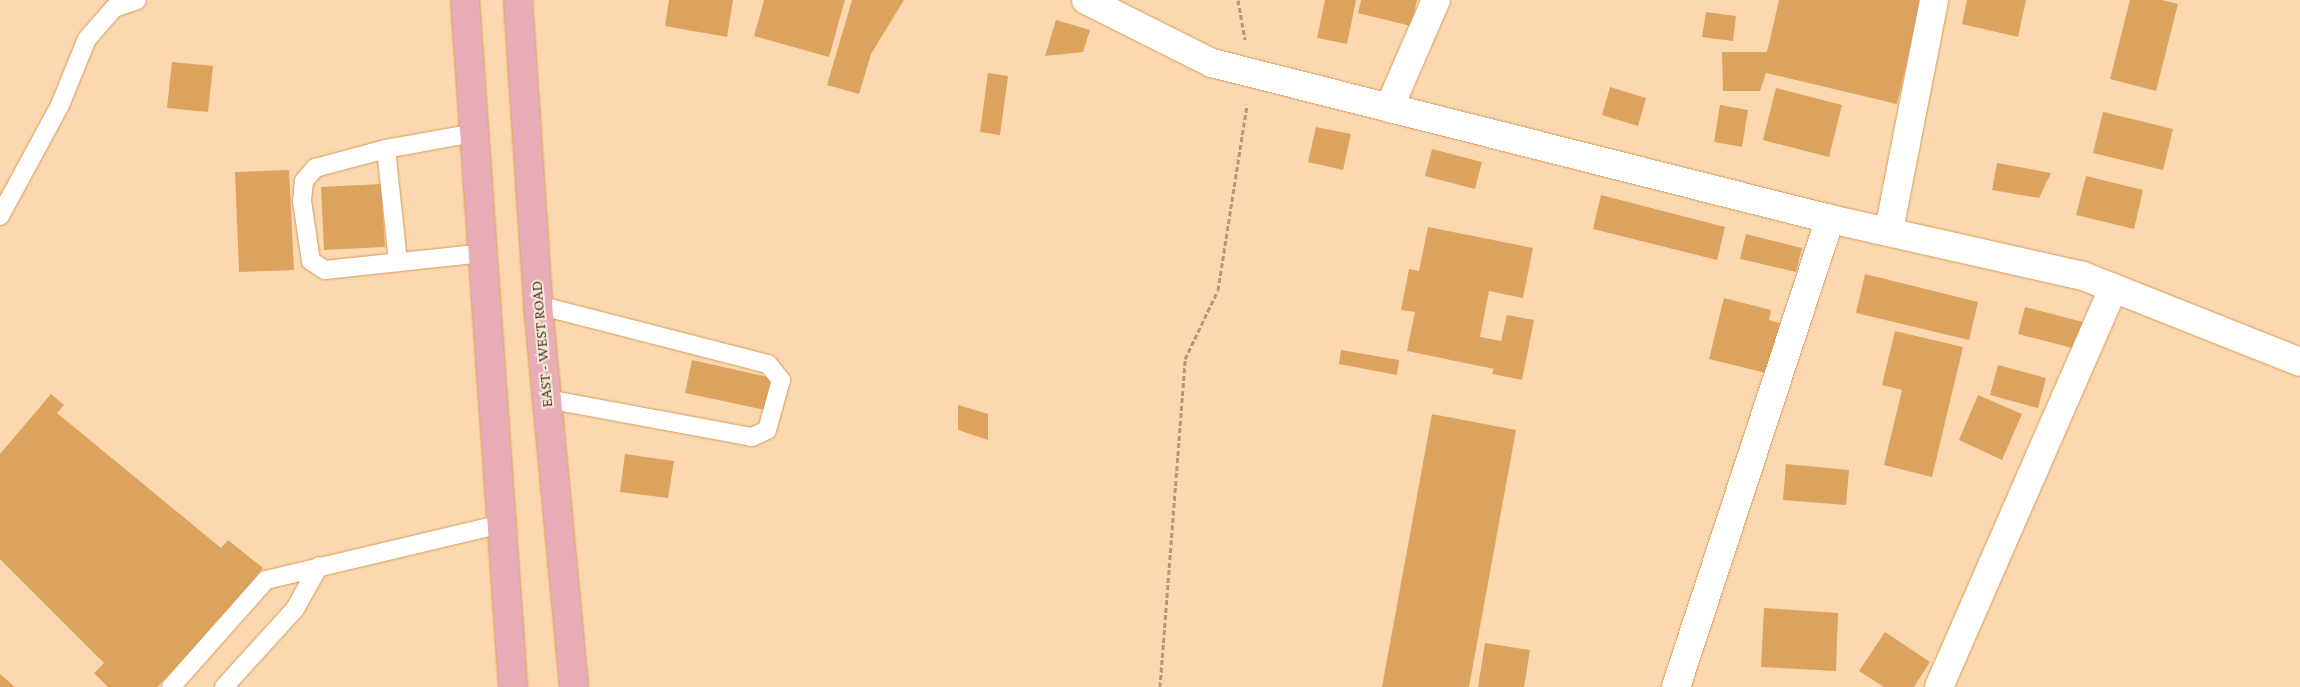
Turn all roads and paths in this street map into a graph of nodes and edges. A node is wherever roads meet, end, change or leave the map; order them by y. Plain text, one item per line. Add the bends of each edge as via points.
1 (137, 0) edge
2 (465, 0) edge
3 (518, 0) edge
4 (1086, 0) edge
5 (1238, 0) edge
6 (1436, 0) edge
7 (1934, 0) edge
8 (1252, 73) junction
9 (1389, 108) junction
10 (474, 133) junction
11 (386, 149) junction
12 (0, 216) edge
13 (1830, 219) junction
14 (1889, 230) junction
15 (483, 253) junction
16 (398, 262) junction
17 (2113, 288) junction
18 (538, 304) junction
19 (2300, 362) edge
20 (547, 399) junction
21 (501, 524) junction
22 (318, 566) junction
23 (171, 687) edge
24 (224, 687) edge
25 (513, 687) edge
26 (574, 687) edge
27 (1160, 687) edge
28 (1676, 687) edge
29 (1940, 687) edge

1 - 12 lane via 114,8 87,39 60,105
2 - 10 main road
3 - 18 main road, EAST - WEST ROAD
4 - 8 street via 1212,64
5 - 8 path
6 - 9 street
7 - 14 street
8 - 9 street
8 - 27 path via 1218,290 1185,359
9 - 13 street
10 - 11 lane
10 - 15 main road
11 - 16 lane
11 - 16 lane via 307,173 303,208 311,262 316,267 325,270
13 - 14 street
13 - 28 street
14 - 17 street via 2082,276
15 - 16 lane
15 - 21 main road
17 - 19 street
17 - 29 street
18 - 20 main road, EAST - WEST ROAD
18 - 20 lane via 768,364 781,380 767,430 752,437
20 - 26 main road, EAST - WEST ROAD
21 - 22 lane
21 - 25 main road
22 - 23 lane via 266,580
22 - 24 lane via 295,609

